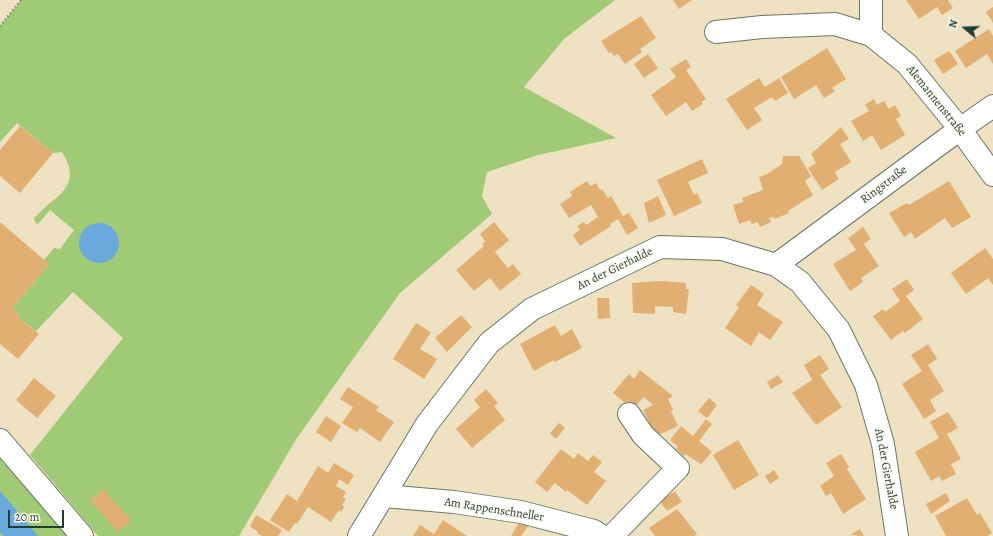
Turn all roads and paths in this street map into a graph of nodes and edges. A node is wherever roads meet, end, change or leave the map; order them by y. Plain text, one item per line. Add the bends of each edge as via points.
1 (21, 0) edge
2 (871, 0) edge
3 (0, 26) edge
4 (716, 32) dead end
5 (872, 35) junction
6 (993, 106) edge
7 (960, 129) junction
8 (993, 175) edge
9 (776, 265) junction
10 (629, 414) dead end
11 (0, 440) edge
12 (384, 496) junction
13 (82, 536) edge
14 (359, 536) edge
15 (601, 536) edge
16 (612, 536) edge
17 (897, 536) edge

1 - 3 path
2 - 5 street
4 - 5 street, Alemannenstraße via 762,26 835,24
5 - 7 street, Alemannenstraße via 907,64
6 - 7 street, Ringstraße
7 - 8 street, Alemannenstraße
7 - 9 street, Ringstraße
9 - 12 street, An der Gierhalde via 722,249 660,247 532,309 489,343 427,424
9 - 17 street, An der Gierhalde via 800,282 839,330 866,385 883,444
10 - 16 street via 643,435 678,468
11 - 13 street
12 - 14 street, An der Gierhalde
12 - 15 street, Am Rappenschneller via 454,502 521,512 594,531

